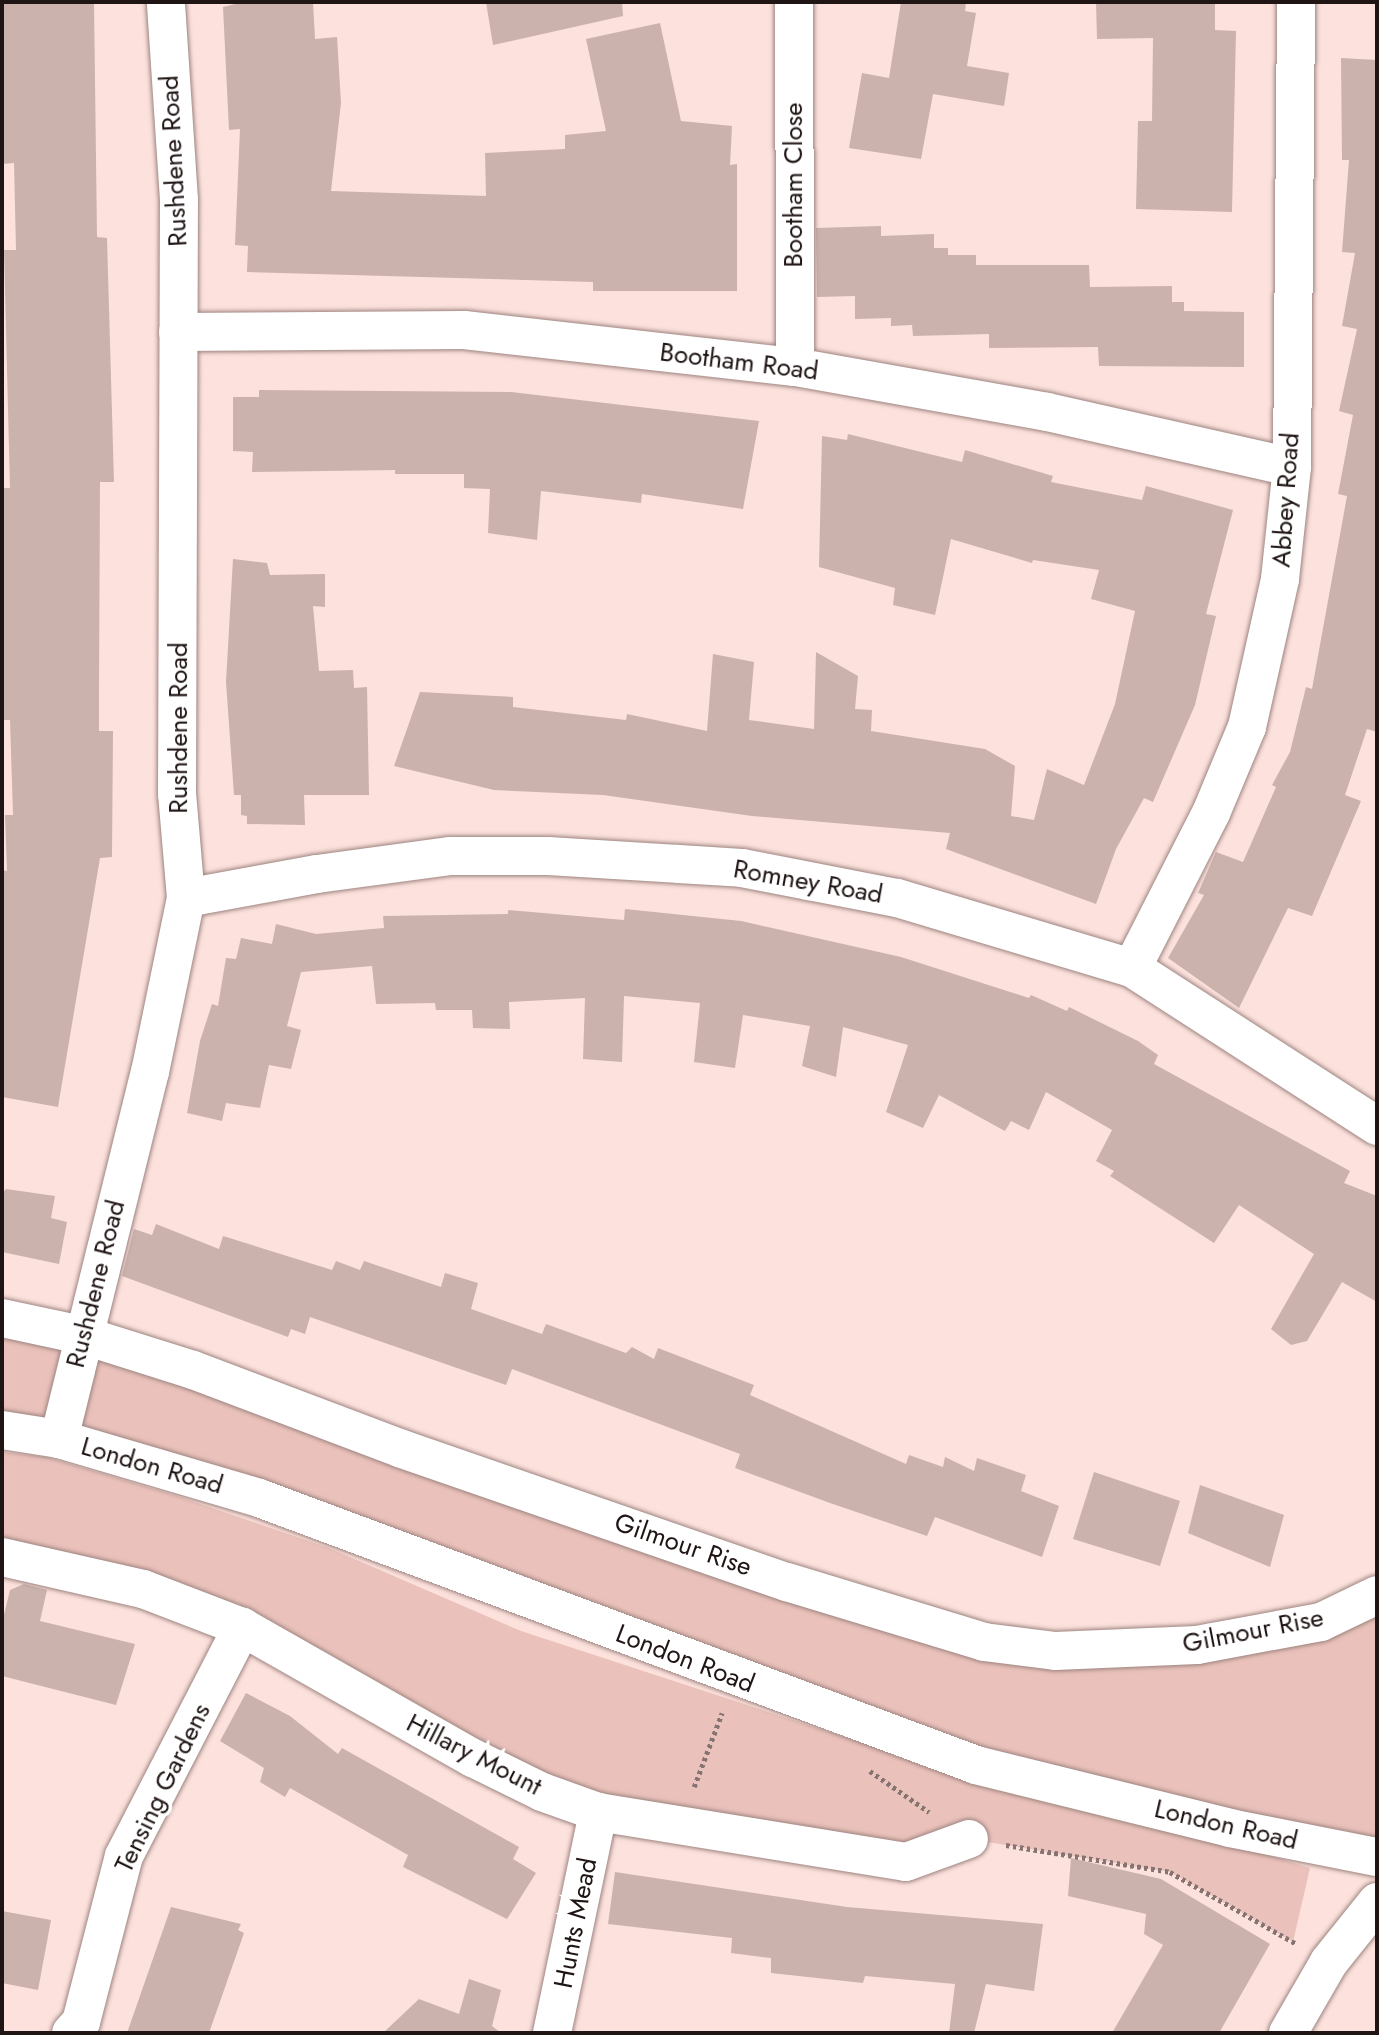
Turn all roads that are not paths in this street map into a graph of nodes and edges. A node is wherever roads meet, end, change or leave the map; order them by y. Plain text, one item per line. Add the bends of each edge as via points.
1 (166, 2) edge
2 (794, 2) edge
3 (1296, 2) edge
4 (178, 332) junction
5 (795, 367) junction
6 (1292, 467) junction
7 (186, 898) junction
8 (1132, 968) junction
9 (1377, 1126) edge
10 (2, 1318) edge
11 (82, 1335) junction
12 (2, 1430) edge
13 (59, 1439) junction
14 (2, 1557) edge
15 (1377, 1594) edge
16 (242, 1626) junction
17 (598, 1812) junction
18 (969, 1839) dead end
19 (1377, 1857) edge
20 (1377, 1902) edge
21 (71, 2033) edge
22 (552, 2033) edge
23 (1288, 2033) edge

1 - 4 street, Rushdene Road via 178,200
2 - 5 street, Bootham Close
3 - 6 street, Abbey Road
4 - 5 street, Bootham Road via 464,330
4 - 7 street, Rushdene Road via 177,794
5 - 6 street, Bootham Road via 1047,412
6 - 8 street, Abbey Road via 1280,579 1247,727 1211,813
7 - 8 street, Romney Road via 452,856 643,858 742,868 897,898
7 - 11 street, Rushdene Road via 150,1072
8 - 9 street, Romney Road
10 - 11 street, Gilmour Rise
11 - 13 street, Rushdene Road
11 - 15 street, Gilmour Rise via 193,1370 402,1449 787,1582 984,1642 1068,1651 1197,1645 1321,1622
12 - 13 street, London Road
13 - 19 street, London Road via 258,1498 976,1765 1230,1828
14 - 16 street, Hillary Mount via 143,1589
16 - 17 street, Hillary Mount via 473,1758 542,1792
16 - 21 street, Tensing Gardens via 124,1856 81,2022
17 - 18 street, Hillary Mount via 906,1862
17 - 22 street, Hunts Mead
20 - 23 street via 1329,1962

